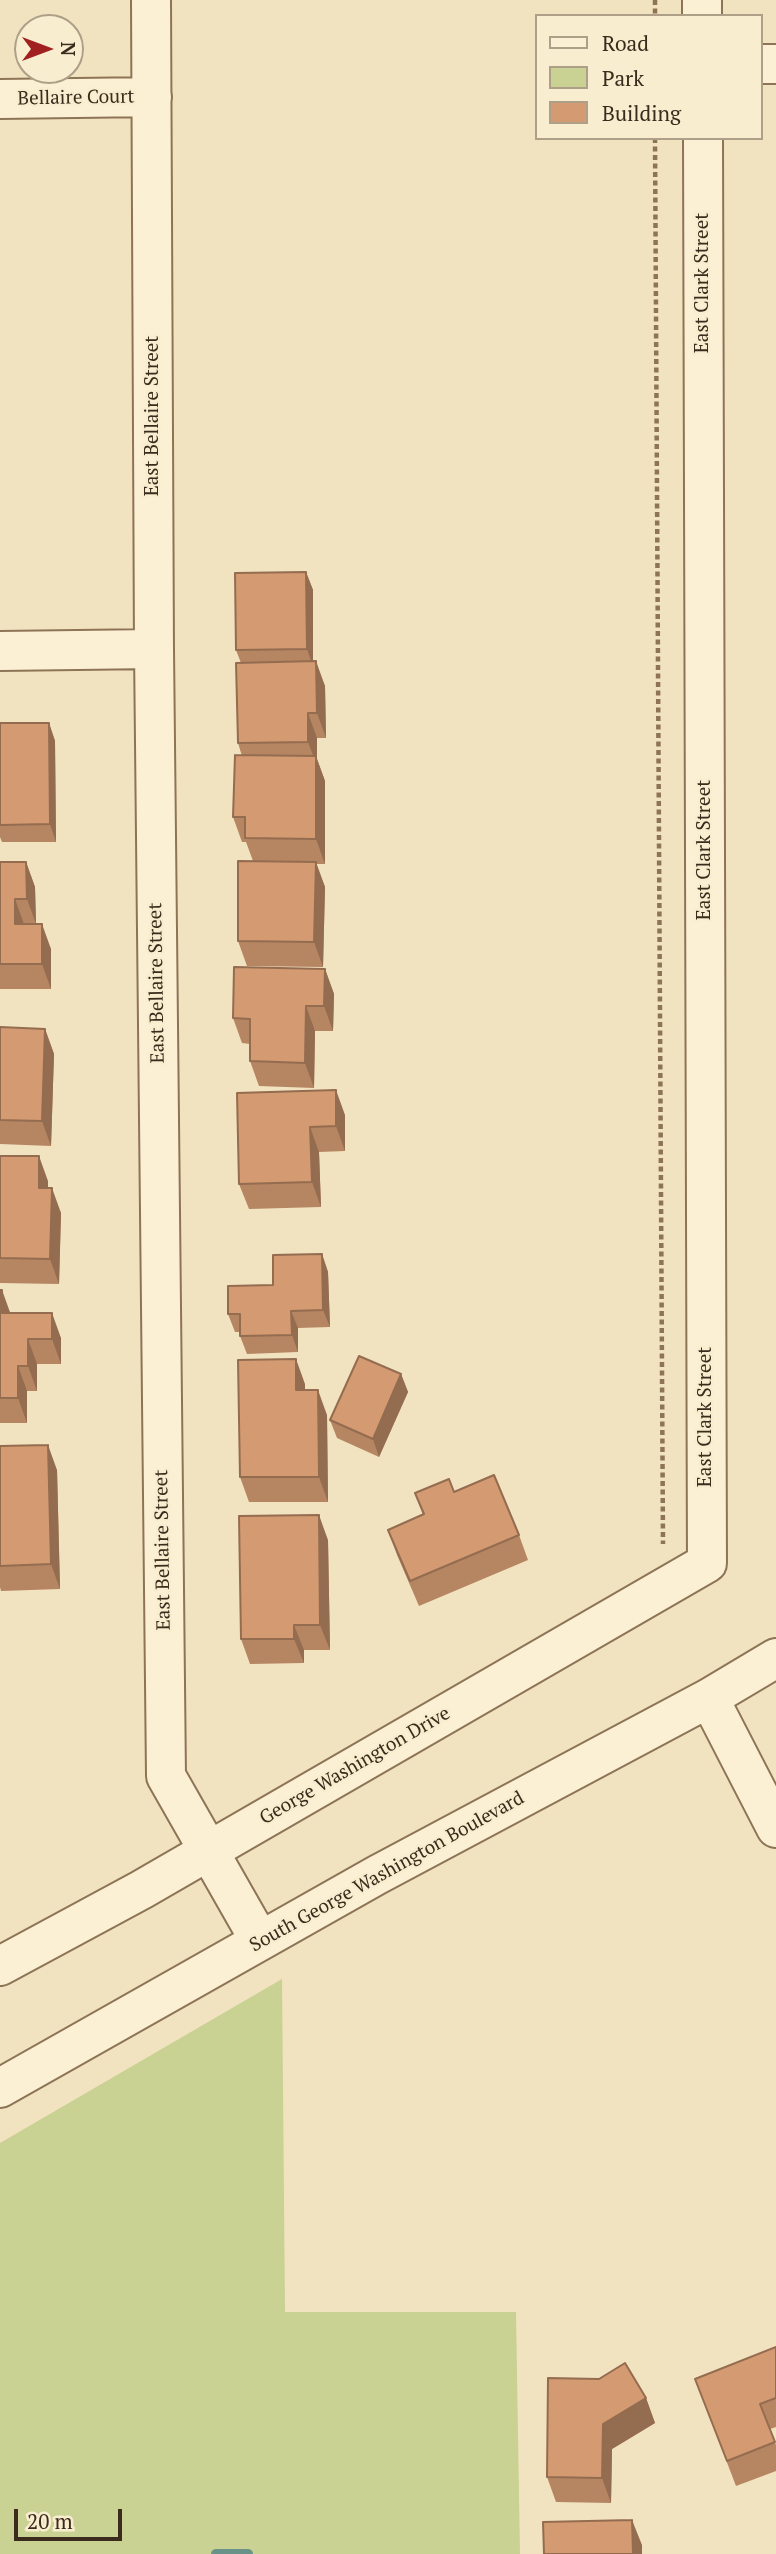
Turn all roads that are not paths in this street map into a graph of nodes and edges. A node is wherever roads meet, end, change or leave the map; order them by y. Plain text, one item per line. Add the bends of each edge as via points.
1 (151, 0) edge
2 (152, 97) junction
3 (0, 99) edge
4 (703, 140) edge
5 (154, 649) junction
6 (0, 651) edge
7 (707, 1563) joint
8 (776, 1658) edge
9 (709, 1698) junction
10 (776, 1828) edge
11 (209, 1851) junction
12 (260, 1941) junction
13 (0, 1966) edge
14 (0, 2088) edge

1 - 2 street, East Bellaire Street
2 - 3 street, Bellaire Court
2 - 5 street, East Bellaire Street
4 - 7 street, East Clark Street
5 - 6 street
5 - 11 street, East Bellaire Street via 166,1776
7 - 11 street, George Washington Drive
8 - 9 street, South George Washington Boulevard
9 - 10 street
9 - 12 street, South George Washington Boulevard
11 - 12 street, East Bellaire Street
11 - 13 street, George Washington Drive
12 - 14 street, South George Washington Boulevard

